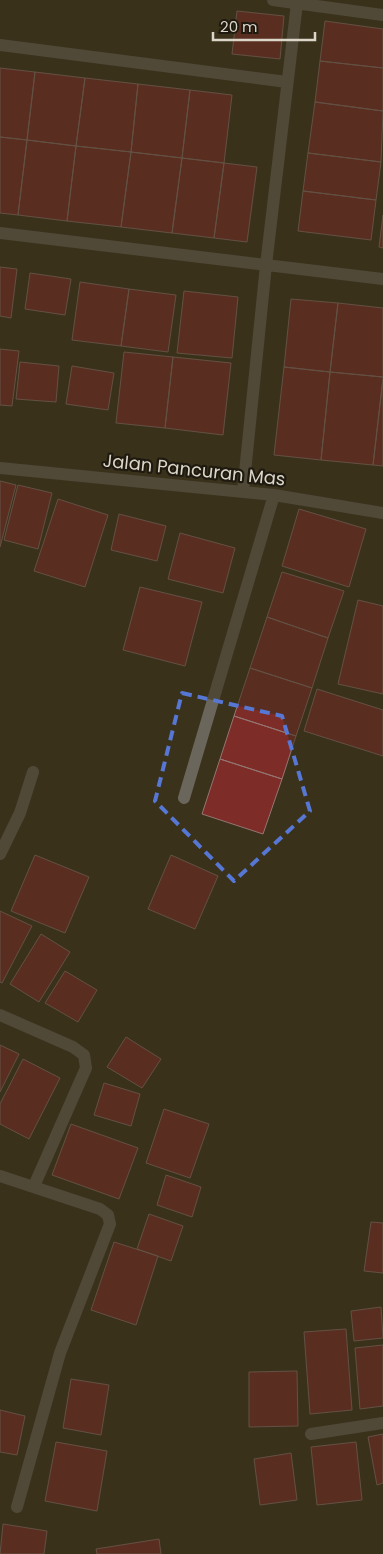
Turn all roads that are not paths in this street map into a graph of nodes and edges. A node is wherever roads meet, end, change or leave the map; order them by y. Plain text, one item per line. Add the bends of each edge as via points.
1 (273, 0) edge
2 (297, 3) junction
3 (383, 15) edge
4 (0, 45) edge
5 (287, 82) junction
6 (0, 233) edge
7 (266, 265) junction
8 (383, 279) edge
9 (0, 468) edge
10 (244, 492) junction
11 (274, 495) junction
12 (383, 513) edge
13 (33, 772) dead end
14 (184, 798) dead end
15 (0, 854) edge
16 (0, 1015) edge
17 (0, 1176) edge
18 (34, 1186) junction
19 (383, 1423) edge
20 (310, 1434) dead end
21 (17, 1507) dead end

1 - 2 street
2 - 3 street
2 - 5 street
4 - 5 street
5 - 7 street
6 - 7 street
7 - 8 street
7 - 10 street
9 - 10 street, Jalan Pancuran Mas
10 - 11 street, Jalan Pancuran Mas
11 - 12 street, Jalan Pancuran Mas
11 - 14 street
13 - 15 street via 20,813
16 - 18 street via 84,1055 86,1068
17 - 18 street
18 - 21 street via 100,1209 108,1215 110,1224 60,1353
19 - 20 street

